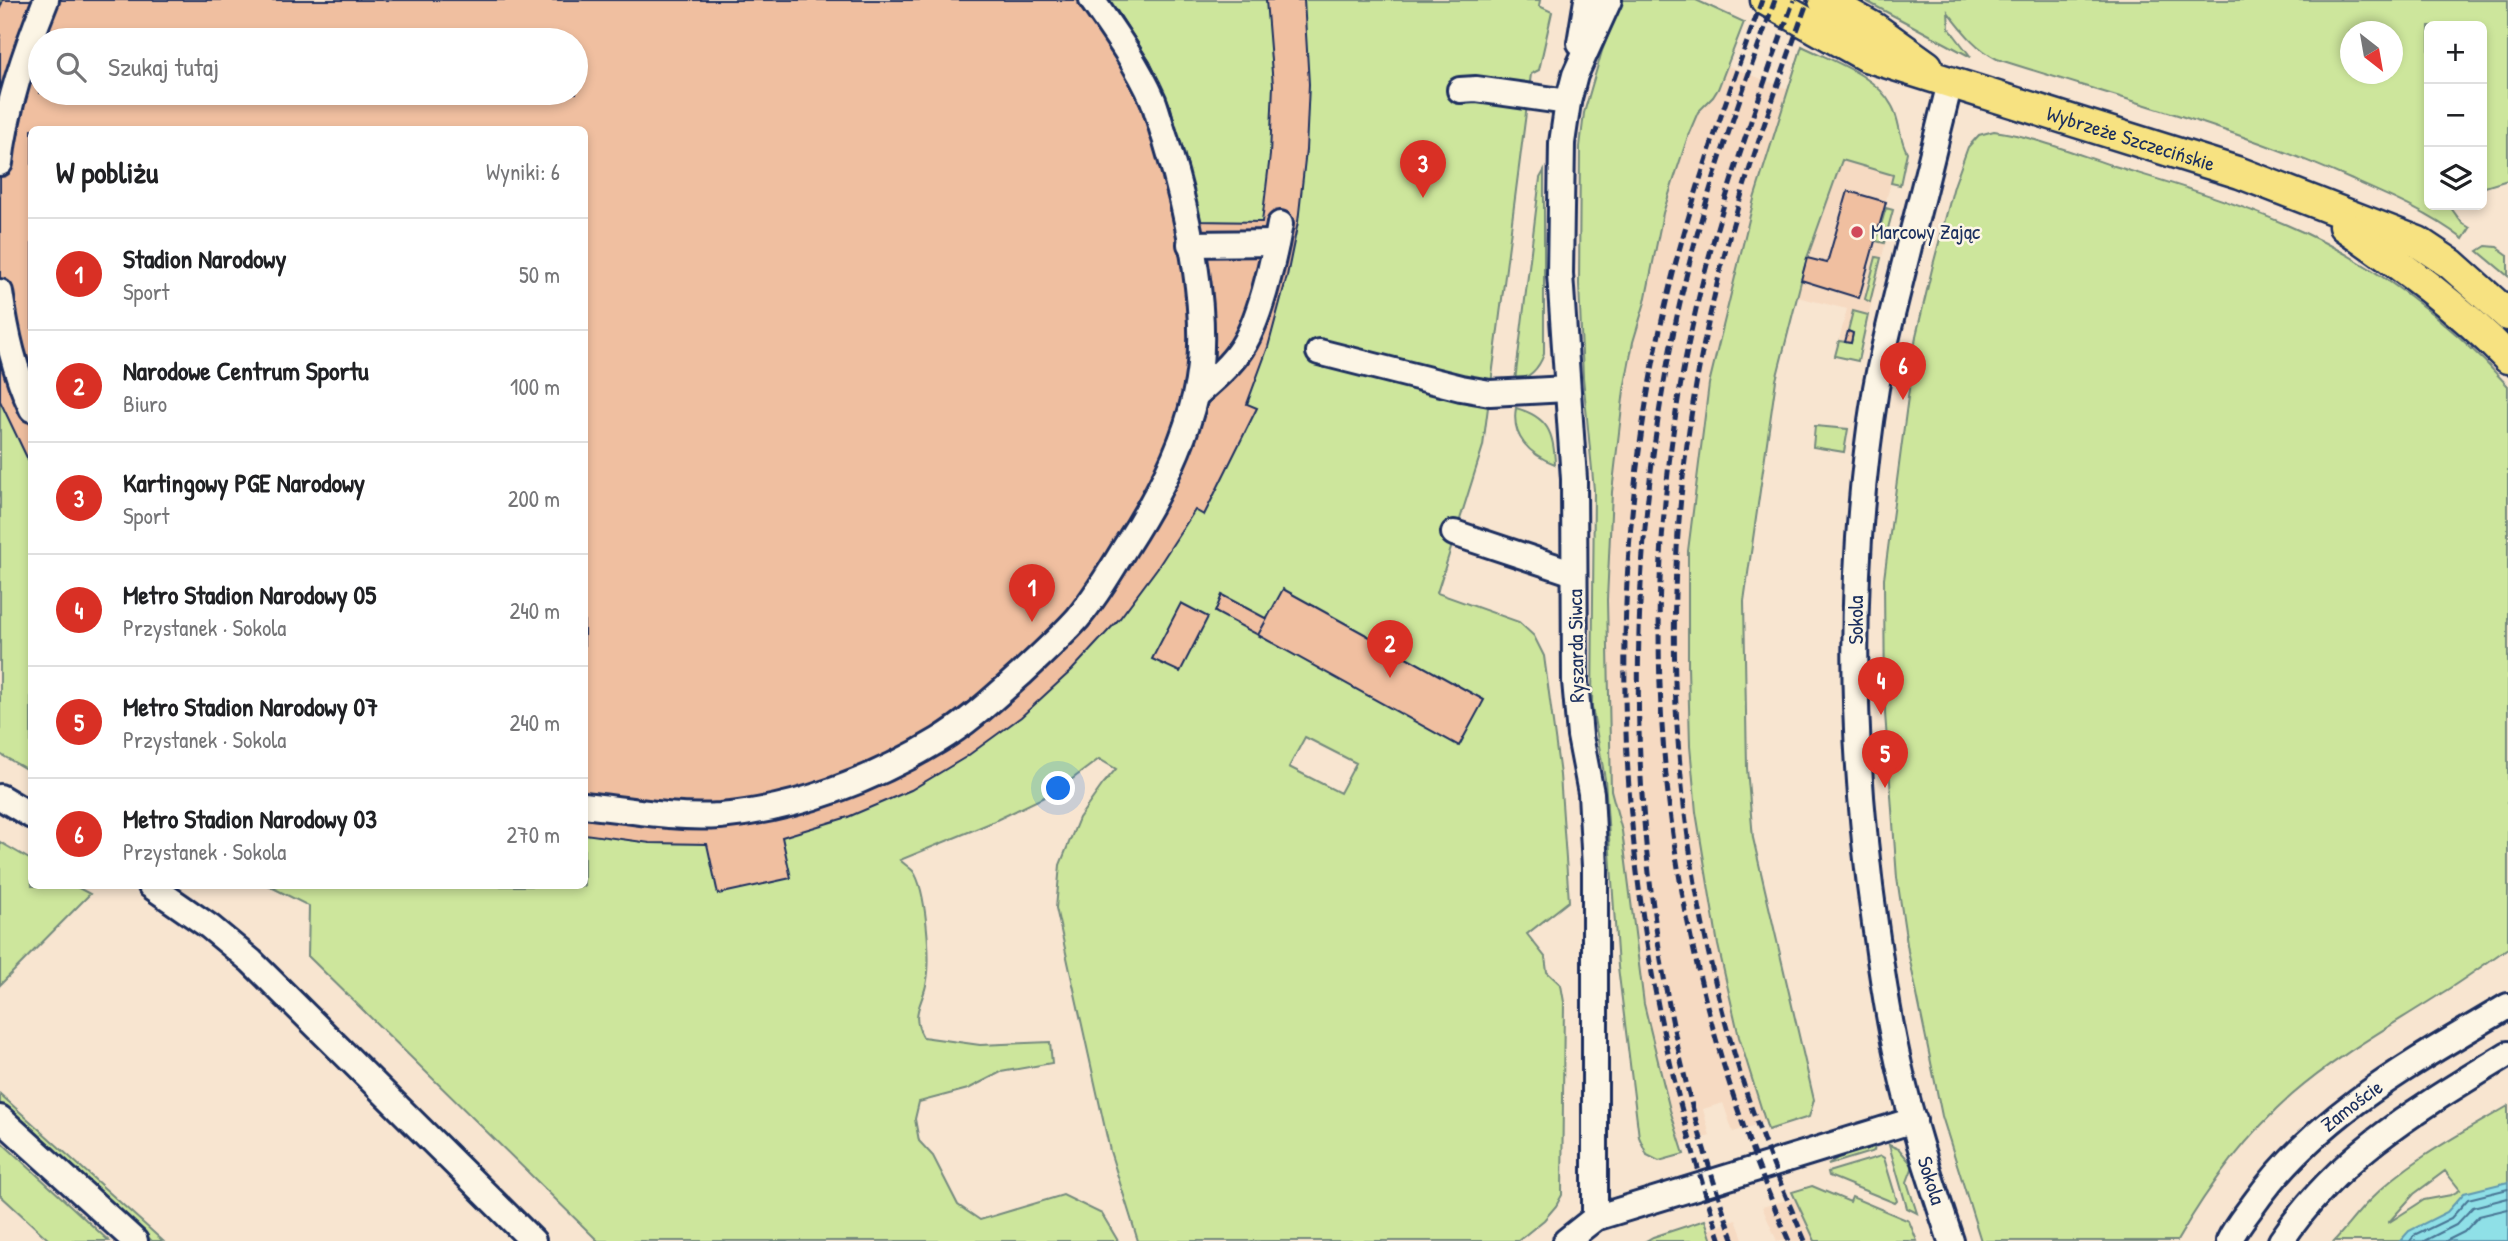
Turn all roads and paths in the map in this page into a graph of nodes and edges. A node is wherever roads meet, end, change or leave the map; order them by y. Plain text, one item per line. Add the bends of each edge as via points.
1 (46, 0) edge
2 (1091, 0) edge
3 (1587, 0) edge
4 (1609, 0) edge
5 (1766, 0) edge
6 (1824, 0) edge
7 (35, 28) edge
8 (28, 46) edge
9 (1574, 75) junction
10 (1950, 83) junction
11 (1460, 90) dead end
12 (1568, 102) junction
13 (0, 163) edge
14 (2309, 202) junction
15 (1190, 244) junction
16 (0, 292) edge
17 (2508, 315) edge
18 (1319, 352) dead end
19 (2508, 358) edge
20 (1567, 389) junction
21 (1196, 395) junction
22 (28, 400) edge
23 (1454, 533) dead end
24 (1574, 573) junction
25 (0, 797) edge
26 (588, 806) edge
27 (28, 814) edge
28 (155, 889) edge
29 (2508, 1006) edge
30 (2508, 1054) edge
31 (0, 1118) edge
32 (1914, 1120) junction
33 (1595, 1218) junction
34 (135, 1241) edge
35 (533, 1241) edge
36 (1566, 1241) edge
37 (1951, 1241) edge
38 (2229, 1241) edge
39 (2281, 1241) edge

1 - 7 street
2 - 15 street via 1124,46 1153,100
3 - 9 street, Ryszarda Siwca
4 - 9 street, Ryszarda Siwca
5 - 10 main road, Wybrzeże Szczecińskie via 1866,55
6 - 10 main road, Wybrzeże Szczecińskie via 1874,28
8 - 13 street via 4,130
9 - 12 street, Ryszarda Siwca
10 - 14 main road, Wybrzeże Szczecińskie via 2240,173
10 - 32 street, Sokola via 1877,385 1859,537 1856,612 1860,791 1868,877 1898,1065
11 - 12 street
12 - 20 street, Ryszarda Siwca via 1562,143 1560,274
14 - 17 main road, Wybrzeże Szczecińskie via 2418,242 2451,264
14 - 19 main road, Wybrzeże Szczecińskie via 2432,288
15 - 21 street via 1202,341
15 - 21 street via 1278,234 1265,287 1240,351
16 - 22 street via 6,334
18 - 20 street via 1481,391
20 - 24 street, Ryszarda Siwca via 1574,479
21 - 26 street via 1175,456 1143,519 1078,617 987,704 940,739 874,776 770,808 719,816 662,815
23 - 24 street
24 - 33 street, Ryszarda Siwca via 1575,681 1591,793 1595,867
25 - 27 street
28 - 35 street via 258,968
29 - 38 street, Zamoście via 2351,1104 2268,1184
30 - 39 street, Zamoście via 2364,1148
31 - 34 street
32 - 33 street
32 - 37 street, Sokola
33 - 36 street

